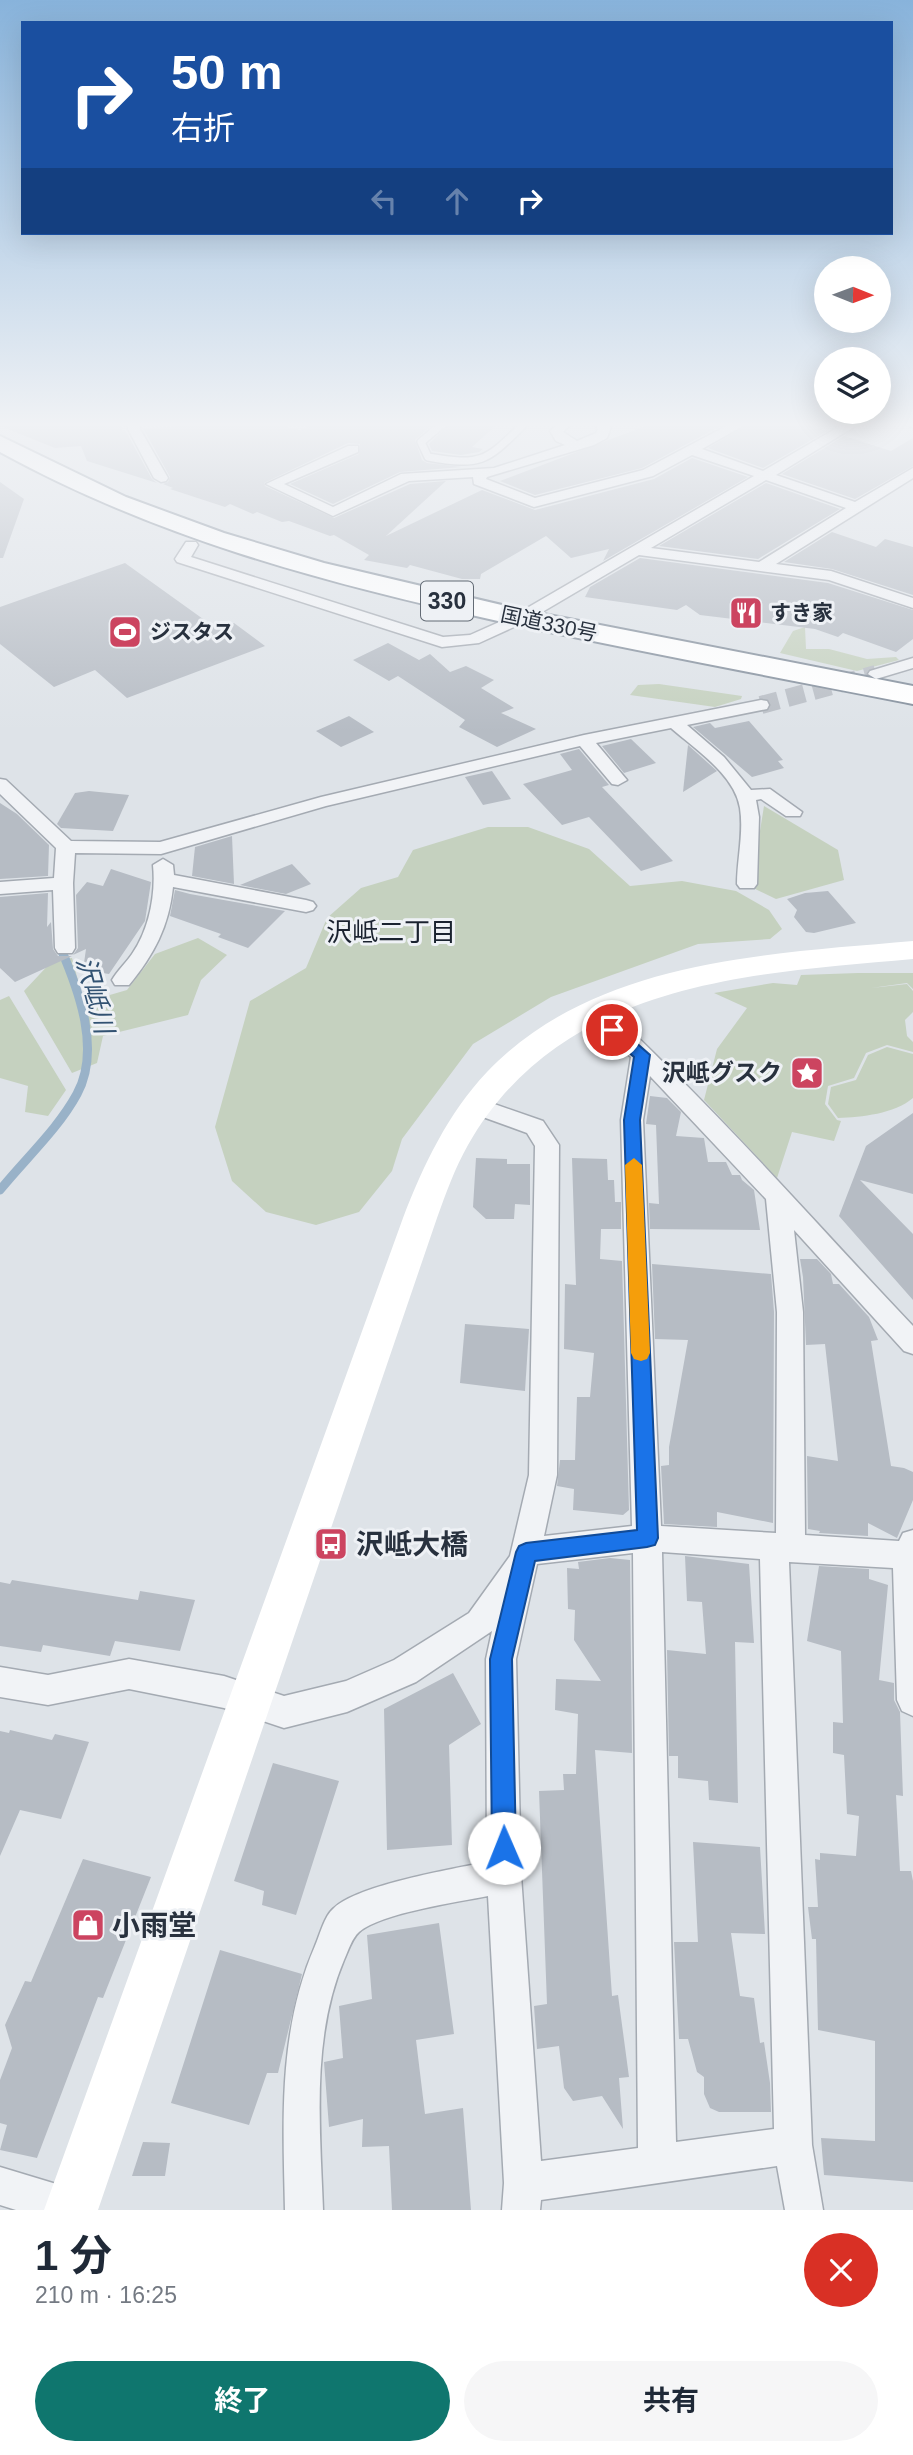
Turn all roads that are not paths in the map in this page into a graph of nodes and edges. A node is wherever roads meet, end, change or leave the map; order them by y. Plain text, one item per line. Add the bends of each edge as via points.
1 (144, 525) edge
2 (184, 525) edge
3 (678, 525) edge
4 (827, 525) edge
5 (635, 550) junction
6 (761, 567) junction
7 (913, 603) edge
8 (521, 618) junction
9 (497, 630) junction
10 (913, 663) edge
11 (876, 674) tunnel mouth
12 (913, 695) edge
13 (761, 705) tunnel mouth
14 (913, 710) edge
15 (673, 721) junction
16 (584, 740) junction
17 (618, 780) dead end
18 (0, 784) edge
19 (747, 797) junction
20 (793, 812) dead end
21 (66, 847) junction
22 (161, 848) junction
23 (165, 878) junction
24 (63, 883) junction
25 (747, 884) dead end
26 (0, 888) edge
27 (306, 906) dead end
28 (65, 948) dead end
29 (913, 950) edge
30 (122, 980) dead end
31 (592, 1012) junction
32 (642, 1055) junction
33 (477, 1106) junction
34 (778, 1195) junction
35 (913, 1343) edge
36 (647, 1538) junction
37 (782, 1549) junction
38 (526, 1552) junction
39 (911, 1552) edge
40 (0, 1682) edge
41 (249, 1700) junction
42 (913, 1700) edge
43 (504, 1875) junction
44 (793, 2145) junction
45 (657, 2165) junction
46 (0, 2186) edge
47 (522, 2197) edge
48 (71, 2208) edge
49 (304, 2210) edge
50 (804, 2210) edge

1 - 9 highway, 国道330号 / 330 via 191,545 399,608
2 - 8 highway, 国道330号 / 330 via 244,548 352,579
3 - 5 street
4 - 6 street
5 - 6 street
5 - 8 street
6 - 7 street via 831,576
8 - 9 street
8 - 12 highway, 国道330号 / 330
9 - 14 highway, 国道330号 / 330
10 - 11 street
13 - 15 street
15 - 16 street
15 - 19 street via 714,758
16 - 17 street
16 - 22 street via 321,802
18 - 21 street
19 - 20 street via 764,793
19 - 25 street
21 - 22 street
21 - 24 street
22 - 23 street
23 - 27 street
23 - 30 street via 145,950
24 - 26 street
24 - 28 street
29 - 31 street via 698,974 640,990
31 - 32 street
31 - 33 street via 531,1051
32 - 34 street
32 - 36 street via 632,1120
33 - 38 street via 535,1127 547,1145 543,1475
33 - 41 street via 443,1161
34 - 35 street
34 - 37 street via 790,1312
36 - 37 street
36 - 38 street
36 - 45 street
37 - 39 street
37 - 44 street
38 - 41 street via 480,1623 405,1671 347,1696 284,1712
38 - 43 street via 501,1659
39 - 42 street
40 - 41 street via 48,1689 129,1674
41 - 48 street
43 - 47 street
43 - 49 street via 380,1905 346,1920 312,1998 301,2081
44 - 45 street
44 - 50 street
45 - 47 street
46 - 48 street

